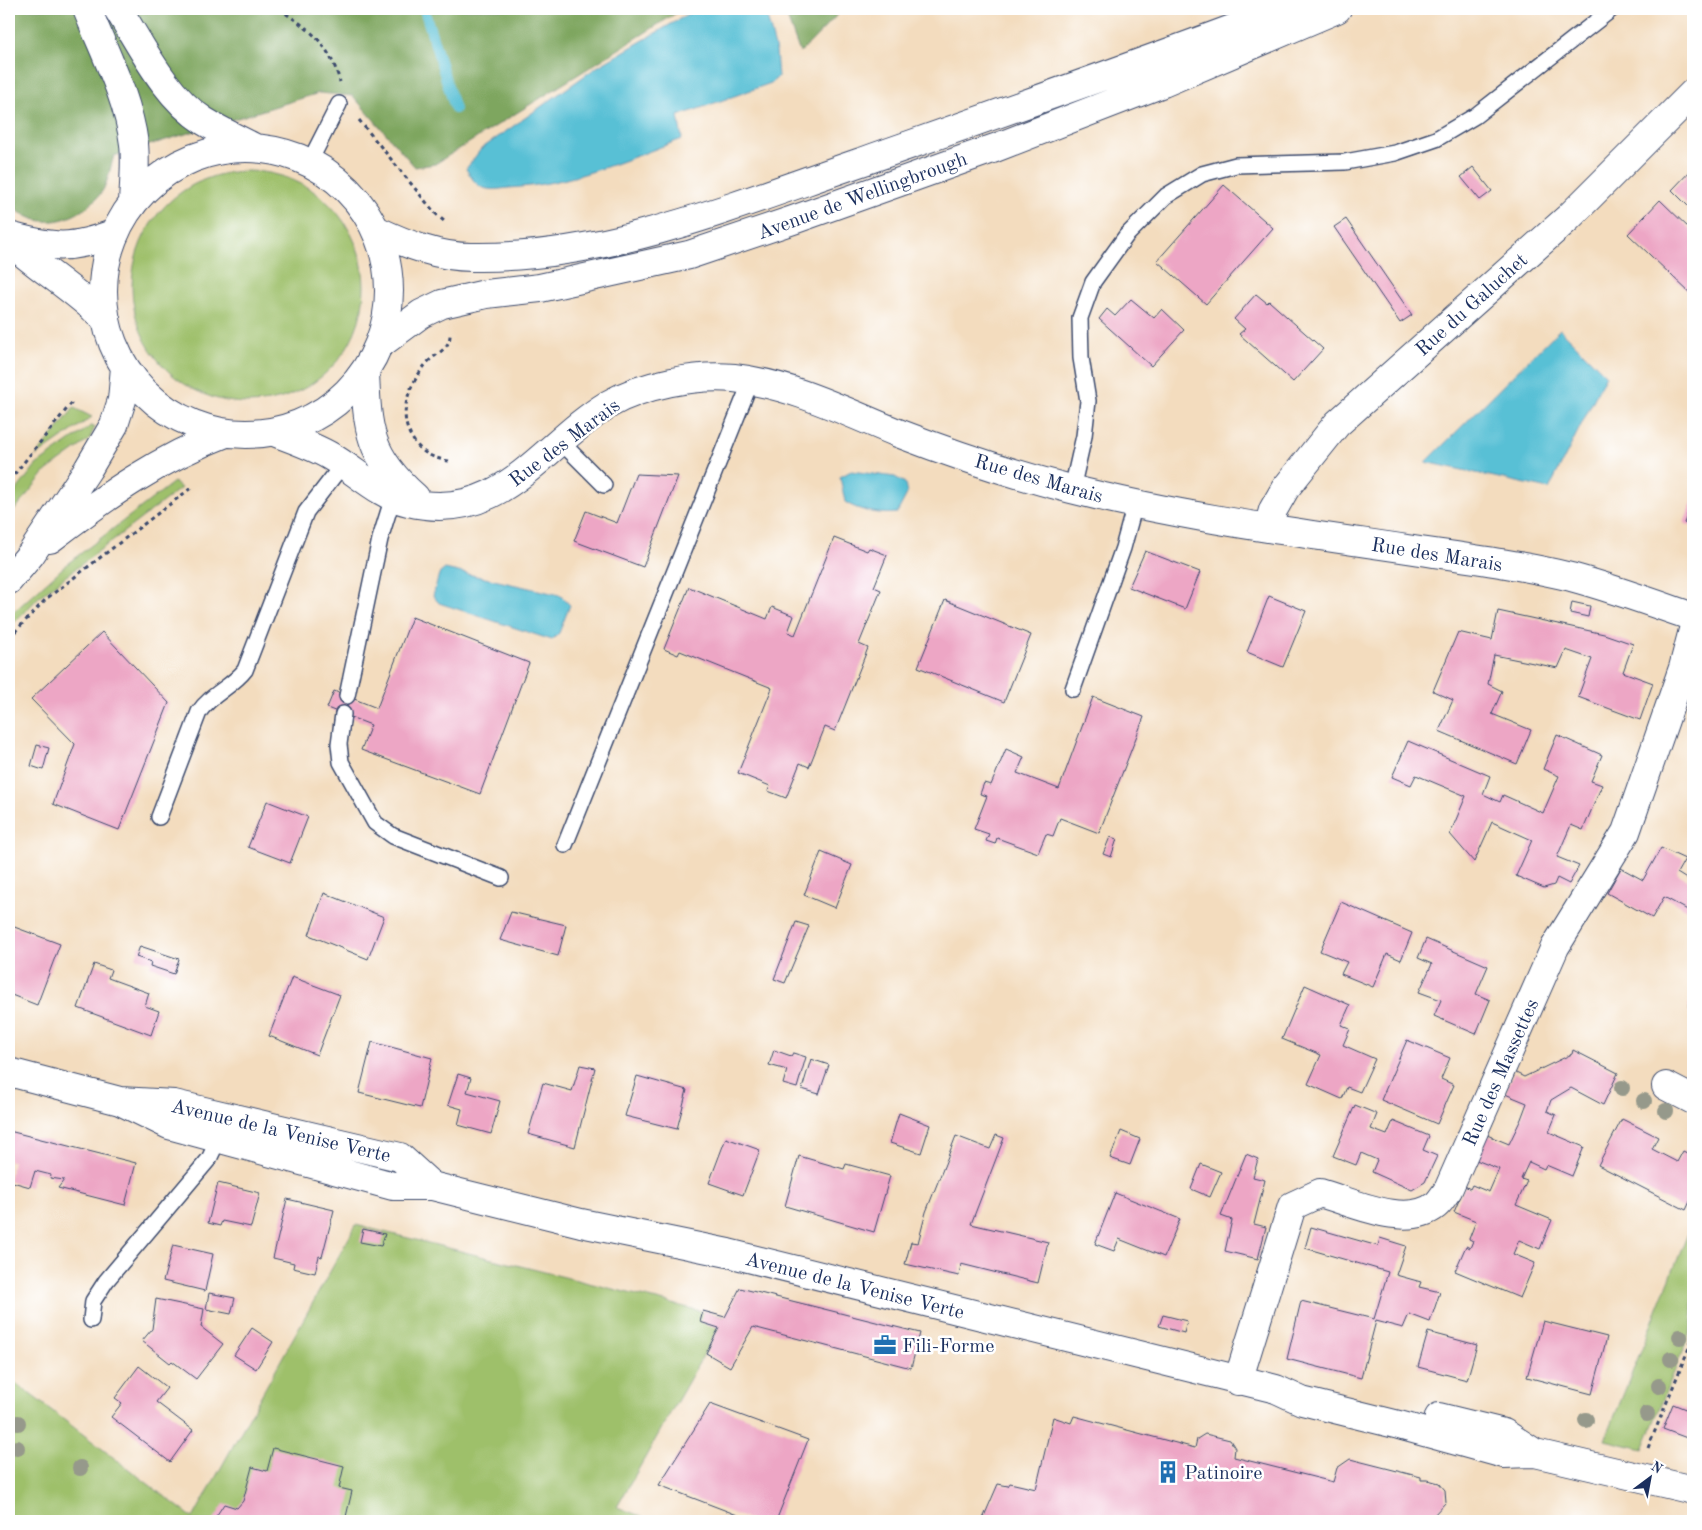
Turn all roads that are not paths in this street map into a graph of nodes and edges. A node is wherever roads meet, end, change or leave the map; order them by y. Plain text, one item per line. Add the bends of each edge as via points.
1 (87, 9) edge
2 (118, 9) edge
3 (1285, 9) edge
4 (1337, 9) edge
5 (1612, 9) edge
6 (1693, 93) edge
7 (339, 104) road end
8 (255, 148) junction
9 (309, 163) junction
10 (134, 202) junction
11 (376, 230) junction
12 (115, 233) junction
13 (9, 236) edge
14 (9, 241) edge
15 (106, 320) junction
16 (379, 345) junction
17 (125, 368) junction
18 (366, 371) junction
19 (751, 381) junction
20 (274, 432) junction
21 (226, 433) junction
22 (561, 442) junction
23 (343, 464) junction
24 (395, 485) junction
25 (604, 485) dead end
26 (1072, 489) junction
27 (1135, 504) junction
28 (1268, 528) junction
29 (32, 554) junction
30 (9, 580) edge
31 (1693, 617) edge
32 (1693, 630) edge
33 (1073, 689) dead end
34 (346, 696) dead end
35 (343, 714) dead end
36 (159, 817) dead end
37 (565, 846) dead end
38 (501, 878) dead end
39 (9, 1072) edge
40 (1666, 1086) dead end
41 (1693, 1100) edge
42 (120, 1101) junction
43 (219, 1138) junction
44 (432, 1186) junction
45 (91, 1320) dead end
46 (1238, 1380) junction
47 (1693, 1490) edge

1 - 10 main road via 116,81 132,134
2 - 8 main road via 169,87 188,108 203,120
3 - 11 main road, Avenue de Wellingbrough via 1138,66 711,215 610,242 512,257 469,258 439,254
4 - 16 main road, Avenue de Wellingbrough via 1163,83 995,148 793,220 689,256 540,288 486,294 442,304 422,314
5 - 26 lane via 1475,116 1436,139 1395,153 1344,162 1236,165 1202,174 1166,196 1126,236 1093,282 1080,318 1080,358 1088,400
6 - 28 main road, Rue du Galuchet via 1568,218 1337,424 1285,489 1273,510
7 - 9 lane
8 - 9 main road via 283,153
8 - 10 main road via 227,149 200,155 175,166 152,182
9 - 11 main road via 336,180 359,203
10 - 12 main road
11 - 16 main road via 386,258 390,287 388,317
12 - 13 main road via 67,247 36,244
12 - 15 main road via 106,261 103,290
14 - 15 main road via 32,262 86,300
15 - 17 main road
16 - 18 main road
17 - 21 main road via 144,392 168,411 196,425
17 - 29 main road via 122,400 114,424
18 - 20 main road via 348,393 326,410 301,424
18 - 24 main road via 369,427 376,452
19 - 22 main road, Rue des Marais via 702,377 644,389 610,404
19 - 26 main road, Rue des Marais via 794,392 1010,473
19 - 37 lane
20 - 21 main road
20 - 23 main road, Rue des Marais
21 - 29 main road via 194,445 107,495
22 - 24 main road, Rue des Marais via 532,468 474,502 455,505 408,502
22 - 25 lane
23 - 24 main road, Rue des Marais
23 - 36 lane via 306,512 245,670 238,679 206,702 199,712
24 - 34 lane
26 - 27 main road, Rue des Marais
27 - 28 main road, Rue des Marais
27 - 33 lane via 1123,548
28 - 31 main road, Rue des Marais via 1482,560 1570,577
29 - 30 main road
32 - 46 main road, Rue des Massettes via 1626,832 1554,947 1448,1190 1436,1205 1419,1214 1400,1216 1320,1193 1292,1206
35 - 38 lane via 339,744 341,762 375,823 393,836
39 - 42 main road, Avenue de la Venise Verte
40 - 41 main road
42 - 43 main road, Avenue de la Venise Verte via 169,1125
42 - 44 main road, Avenue de la Venise Verte via 174,1104 400,1157
43 - 44 main road, Avenue de la Venise Verte via 393,1186
43 - 45 lane via 210,1159 106,1281 94,1301
44 - 46 main road, Avenue de la Venise Verte via 581,1223 743,1256
46 - 47 main road, Avenue de la Venise Verte via 1276,1389 1302,1401 1504,1454 1535,1453

